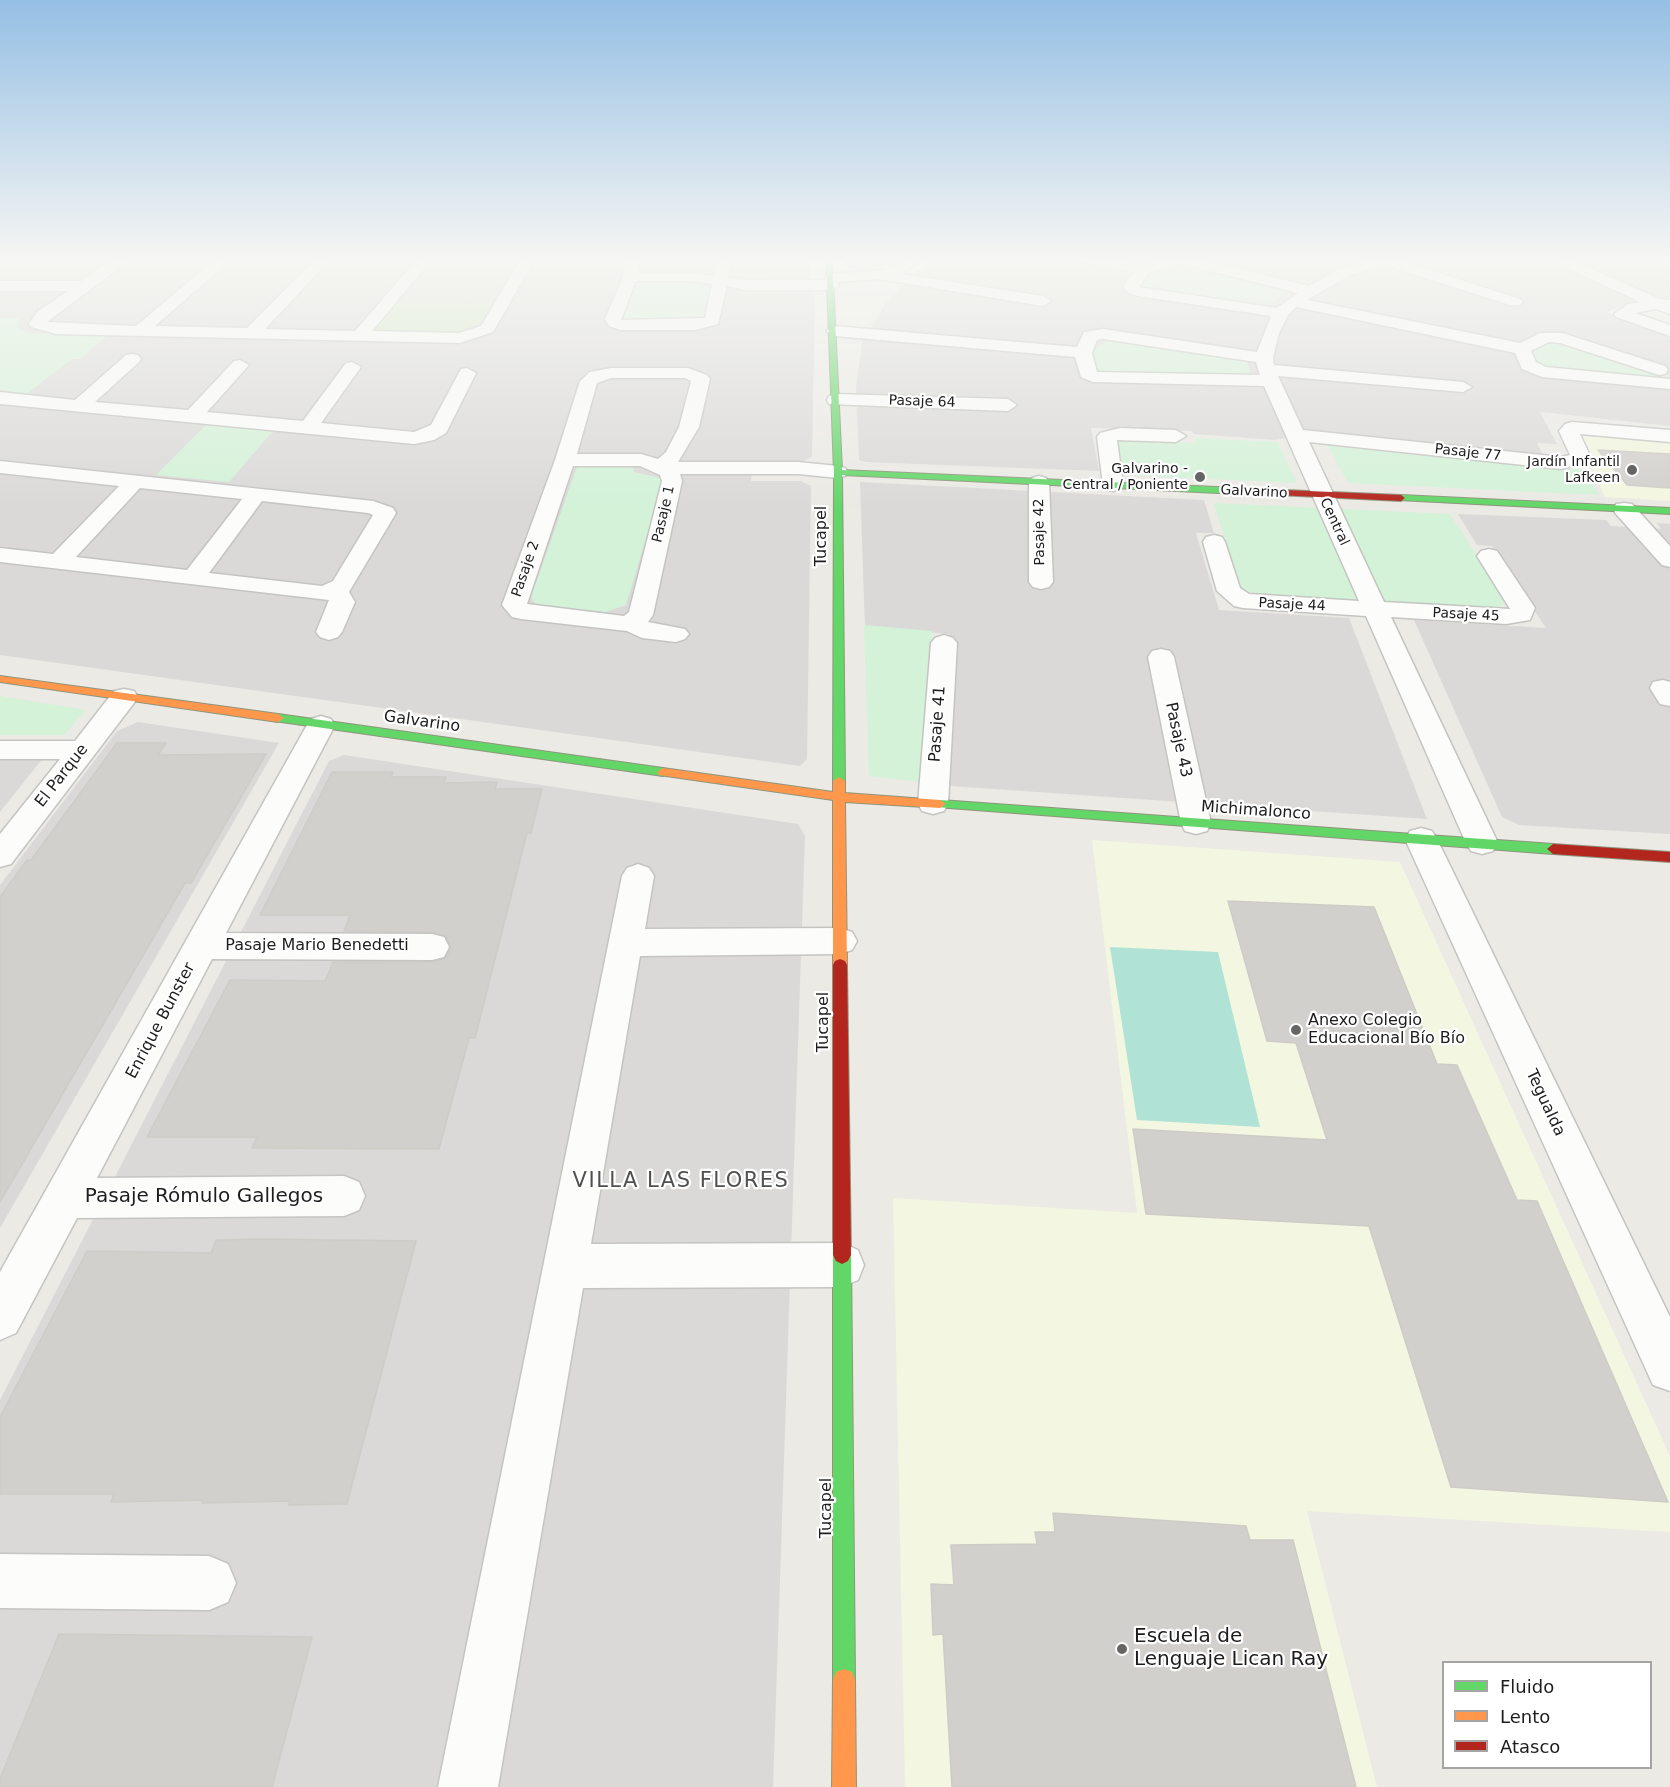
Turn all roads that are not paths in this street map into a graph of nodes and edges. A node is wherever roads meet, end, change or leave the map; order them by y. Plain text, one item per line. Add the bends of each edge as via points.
1 (834, 340) edge
2 (940, 340) edge
3 (1088, 340) edge
4 (1132, 340) edge
5 (1270, 340) edge
6 (1477, 340) edge
7 (1539, 340) edge
8 (1569, 340) edge
9 (1522, 348) junction
10 (1083, 353) junction
11 (132, 359) dead end
12 (240, 365) dead end
13 (352, 367) dead end
14 (1267, 370) junction
15 (467, 373) dead end
16 (1670, 374) edge
17 (596, 376) joint
18 (1670, 384) edge
19 (1463, 387) dead end
20 (0, 398) edge
21 (836, 400) junction
22 (80, 405) junction
23 (1008, 405) dead end
24 (192, 417) junction
25 (308, 428) junction
26 (1294, 435) junction
27 (1176, 436) dead end
28 (1670, 436) edge
29 (565, 460) junction
30 (661, 466) junction
31 (3, 470) edge
32 (838, 472) junction
33 (135, 481) junction
34 (1039, 482) junction
35 (1113, 485) junction
36 (256, 495) junction
37 (1322, 495) junction
38 (1624, 509) junction
39 (1670, 511) edge
40 (1214, 542) dead end
41 (0, 555) edge
42 (1489, 555) dead end
43 (1670, 560) edge
44 (58, 562) junction
45 (193, 579) junction
46 (1041, 582) dead end
47 (333, 592) junction
48 (1375, 610) junction
49 (632, 622) junction
50 (329, 632) dead end
51 (675, 634) dead end
52 (944, 643) dead end
53 (1161, 657) dead end
54 (0, 679) edge
55 (124, 697) junction
56 (321, 725) junction
57 (0, 750) edge
58 (82, 750) junction
59 (840, 797) junction
60 (933, 804) junction
61 (1196, 823) junction
62 (1421, 839) junction
63 (1482, 843) junction
64 (0, 856) edge
65 (1670, 857) edge
66 (638, 876) dead end
67 (840, 941) junction
68 (626, 943) junction
69 (202, 946) junction
70 (432, 946) dead end
71 (344, 1196) dead end
72 (64, 1198) junction
73 (842, 1265) junction
74 (565, 1266) junction
75 (0, 1317) edge
76 (1670, 1368) edge
77 (0, 1581) edge
78 (208, 1583) dead end
79 (468, 1787) edge
80 (844, 1787) edge

1 - 21 street, Tucapel
2 - 10 street
3 - 10 street
4 - 14 street
5 - 14 street
6 - 9 street
7 - 9 street
8 - 16 street
9 - 18 street via 1528,365 1542,372
10 - 14 street via 1087,373 1094,377
11 - 22 street
12 - 24 street
13 - 25 street
14 - 19 street
14 - 26 street, Central
15 - 25 street via 439,429 427,436 407,438
17 - 29 street, Pasaje 2 via 588,381
17 - 30 street, Pasaje 1 via 683,373 699,377 689,428 674,455
20 - 22 street
21 - 23 street, Pasaje 64
21 - 32 street, Tucapel
22 - 24 street
24 - 25 street
26 - 28 street, Pasaje 77 via 1561,463 1581,458 1569,431 1572,428
26 - 37 street, Central
27 - 35 street via 1107,437
29 - 30 street via 641,459
29 - 49 street, Pasaje 2 via 514,605 521,612 614,624
30 - 32 street
30 - 49 street, Pasaje 1 via 672,481 641,615
31 - 33 street
32 - 34 street, Galvarino
32 - 59 street, Tucapel
33 - 36 street
33 - 44 street
34 - 35 street, Galvarino
34 - 46 street, Pasaje 42
35 - 37 street, Galvarino
36 - 45 street
36 - 47 street via 383,510 384,517 344,583
37 - 38 street, Galvarino
37 - 48 street, Central
38 - 39 street, Galvarino
38 - 43 street
40 - 48 street, Pasaje 44 via 1229,591 1238,599 1250,603
41 - 44 street
42 - 48 street, Pasaje 45 via 1523,608 1521,615
44 - 45 street
45 - 47 street via 312,594
47 - 50 street via 343,602
48 - 63 street, Central
49 - 51 street, Pasaje 2 via 642,630
52 - 60 street, Pasaje 41
53 - 61 street, Pasaje 43
54 - 55 street, Galvarino
55 - 56 street, Galvarino
55 - 58 street, El Parque
56 - 59 street, Galvarino
56 - 69 street, Enrique Bunster
57 - 58 street
58 - 64 street, El Parque
59 - 60 street, Michimalonco
59 - 67 street, Tucapel
60 - 61 street, Michimalonco
61 - 62 street, Michimalonco
62 - 63 street, Michimalonco
62 - 76 street, Tegualda
63 - 65 street, Michimalonco
66 - 68 street
67 - 68 street
67 - 73 street, Tucapel
68 - 74 street
69 - 70 street, Pasaje Mario Benedetti
69 - 72 street, Enrique Bunster
71 - 72 street, Pasaje Rómulo Gallegos
72 - 75 street, Enrique Bunster
73 - 74 street
73 - 80 street, Tucapel
74 - 79 street
77 - 78 street

